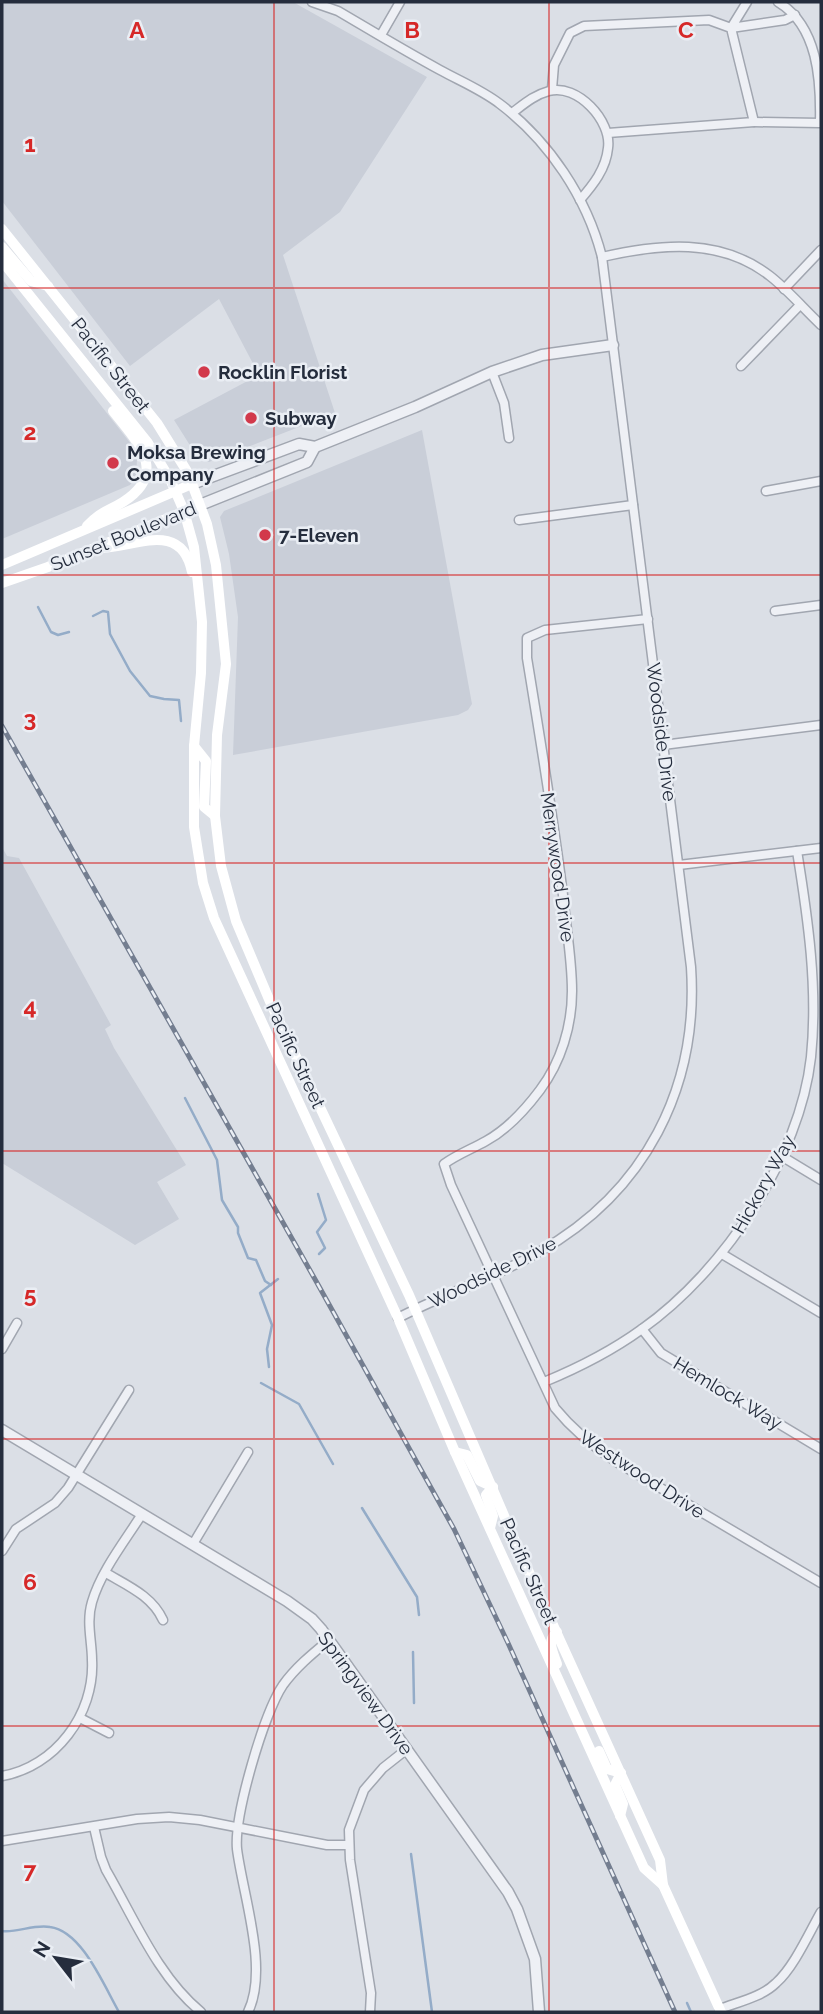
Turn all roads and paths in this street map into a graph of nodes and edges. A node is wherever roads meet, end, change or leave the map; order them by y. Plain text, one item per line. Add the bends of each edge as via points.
1 (312, 2) edge
2 (331, 2) edge
3 (400, 2) edge
4 (747, 2) edge
5 (778, 2) edge
6 (338, 11) junction
7 (795, 15) junction
8 (731, 28) junction
9 (381, 35) junction
10 (552, 89) junction
11 (512, 113) junction
12 (754, 122) junction
13 (608, 133) junction
14 (580, 200) junction
15 (2, 229) edge
16 (2, 247) edge
17 (821, 250) edge
18 (602, 257) junction
19 (2, 261) edge
20 (48, 286) junction
21 (784, 289) junction
22 (800, 305) junction
23 (821, 325) edge
24 (613, 345) junction
25 (741, 366) dead end
26 (492, 372) junction
27 (107, 392) junction
28 (509, 438) dead end
29 (315, 447) junction
30 (821, 481) edge
31 (192, 484) junction
32 (175, 491) junction
33 (766, 491) dead end
34 (200, 505) junction
35 (633, 505) junction
36 (184, 511) junction
37 (519, 520) dead end
38 (85, 528) junction
39 (91, 548) junction
40 (2, 565) edge
41 (2, 583) edge
42 (200, 591) junction
43 (821, 605) edge
44 (775, 611) dead end
45 (648, 619) junction
46 (821, 725) edge
47 (663, 745) junction
48 (194, 746) junction
49 (215, 816) junction
50 (821, 848) edge
51 (797, 851) junction
52 (678, 865) junction
53 (228, 894) junction
54 (209, 900) junction
55 (817, 966) edge
56 (271, 1004) junction
57 (257, 1011) junction
58 (783, 1157) junction
59 (444, 1164) joint
60 (821, 1180) edge
61 (722, 1254) junction
62 (493, 1274) junction
63 (415, 1309) junction
64 (821, 1313) edge
65 (398, 1318) junction
66 (17, 1323) dead end
67 (642, 1329) junction
68 (2, 1349) edge
69 (544, 1382) junction
70 (129, 1390) dead end
71 (2, 1430) edge
72 (821, 1449) edge
73 (248, 1452) dead end
74 (455, 1452) junction
75 (78, 1475) junction
76 (492, 1487) junction
77 (142, 1514) junction
78 (490, 1528) junction
79 (193, 1544) junction
80 (2, 1551) edge
81 (106, 1573) junction
82 (821, 1583) edge
83 (163, 1620) dead end
84 (556, 1632) junction
85 (329, 1640) junction
86 (556, 1675) junction
87 (80, 1718) junction
88 (109, 1733) dead end
89 (586, 1738) junction
90 (407, 1749) junction
91 (621, 1773) junction
92 (2, 1776) edge
93 (620, 1816) junction
94 (94, 1827) junction
95 (237, 1827) junction
96 (2, 1841) edge
97 (348, 1845) junction
98 (663, 1885) junction
99 (821, 1912) edge
100 (721, 2010) edge
101 (201, 2012) edge
102 (248, 2012) edge
103 (370, 2012) edge
104 (539, 2012) edge

1 - 6 street
2 - 6 street
3 - 9 street
4 - 8 street
5 - 7 street
6 - 9 street, Woodside Drive
7 - 8 street
7 - 12 street via 814,47 820,123
8 - 10 street via 709,20 584,26 570,33 554,65
8 - 12 street
9 - 11 street, Woodside Drive
10 - 11 street
10 - 13 street via 575,95 594,107
11 - 14 street, Woodside Drive via 558,164
12 - 13 street
13 - 14 street via 603,167
14 - 18 street, Woodside Drive
15 - 20 main road, Pacific Street
16 - 20 main road via 31,281
17 - 21 street
18 - 21 street via 671,245 714,250 751,264
18 - 24 street, Woodside Drive
19 - 27 main road, Pacific Street
20 - 31 main road, Pacific Street via 157,423
21 - 22 street
22 - 23 street
22 - 25 street
24 - 26 street, Sunset Boulevard via 542,355
24 - 35 street, Woodside Drive
26 - 28 street via 504,403
26 - 29 street, Sunset Boulevard
27 - 32 main road, Pacific Street via 148,443
27 - 38 main road via 111,408 140,446 147,466 138,489 98,514
29 - 31 street, Sunset Boulevard via 299,444
29 - 34 street, Sunset Boulevard via 307,461
30 - 33 street
31 - 32 main road, Sunset Boulevard
31 - 34 main road, Pacific Street
32 - 36 main road, Pacific Street
32 - 38 main road, Sunset Boulevard
34 - 36 main road, Sunset Boulevard
34 - 49 main road, Pacific Street via 216,565 226,664 217,735
35 - 37 street
35 - 45 street, Woodside Drive
36 - 39 main road, Sunset Boulevard
36 - 42 main road, Pacific Street
38 - 40 main road, Sunset Boulevard
39 - 41 main road, Sunset Boulevard
39 - 42 main road via 162,539 184,552
42 - 48 main road, Pacific Street via 202,663
43 - 44 street
45 - 47 street, Woodside Drive
45 - 59 street, Merrywood Drive via 545,630 527,638 570,954 570,1016 555,1067 526,1107 489,1140
46 - 47 street
47 - 52 street, Woodside Drive
48 - 49 main road via 206,761 204,807
48 - 54 main road, Pacific Street via 194,827
49 - 53 main road, Pacific Street
50 - 51 street
51 - 52 street
51 - 55 street, Hickory Way
52 - 62 street, Woodside Drive via 691,967 692,1023 683,1071 665,1119 640,1163 600,1209 560,1240
53 - 54 main road
53 - 56 main road, Pacific Street
54 - 57 main road, Pacific Street
55 - 58 street, Hickory Way via 804,1096
56 - 57 main road
56 - 63 main road, Pacific Street
57 - 65 main road, Pacific Street
58 - 60 street
58 - 61 street, Hickory Way
59 - 62 street, Westwood Drive
61 - 64 street
61 - 67 street, Hickory Way
62 - 63 street, Woodside Drive
62 - 69 street, Westwood Drive
63 - 65 street, Woodside Drive
63 - 76 main road, Pacific Street
65 - 74 main road, Pacific Street
66 - 68 street
67 - 69 street, Hickory Way
67 - 72 street, Hemlock Way via 661,1353
69 - 82 street, Westwood Drive via 555,1408 588,1443
70 - 75 street
71 - 75 street, Springview Drive
73 - 79 street
74 - 76 main road via 467,1455 480,1481
74 - 78 main road, Pacific Street
75 - 77 street, Springview Drive
75 - 80 street via 55,1503 16,1529
76 - 78 main road via 486,1495 493,1516
76 - 84 main road, Pacific Street
77 - 79 street, Springview Drive
77 - 81 street
78 - 86 main road, Pacific Street
79 - 85 street, Springview Drive via 288,1601
81 - 83 street via 146,1597
81 - 87 street via 91,1609 92,1677
84 - 86 main road via 550,1640 558,1665
84 - 91 main road, Pacific Street
85 - 90 street, Springview Drive
85 - 95 street via 292,1674 274,1702
86 - 89 main road, Pacific Street
87 - 88 street
87 - 92 street via 42,1760
89 - 91 main road via 593,1740 607,1769
89 - 93 main road, Pacific Street
90 - 97 street via 364,1790 352,1817
90 - 104 street, Springview Drive via 517,1909 535,1959
91 - 93 main road via 615,1785 623,1804
91 - 98 main road, Pacific Street via 660,1860
93 - 98 main road, Pacific Street via 643,1868
94 - 95 street via 169,1817
94 - 96 street
94 - 101 street via 106,1870 175,1986
95 - 97 street
95 - 102 street via 257,1979
97 - 103 street via 370,1979
98 - 100 main road, Pacific Street
99 - 100 street via 776,1984

